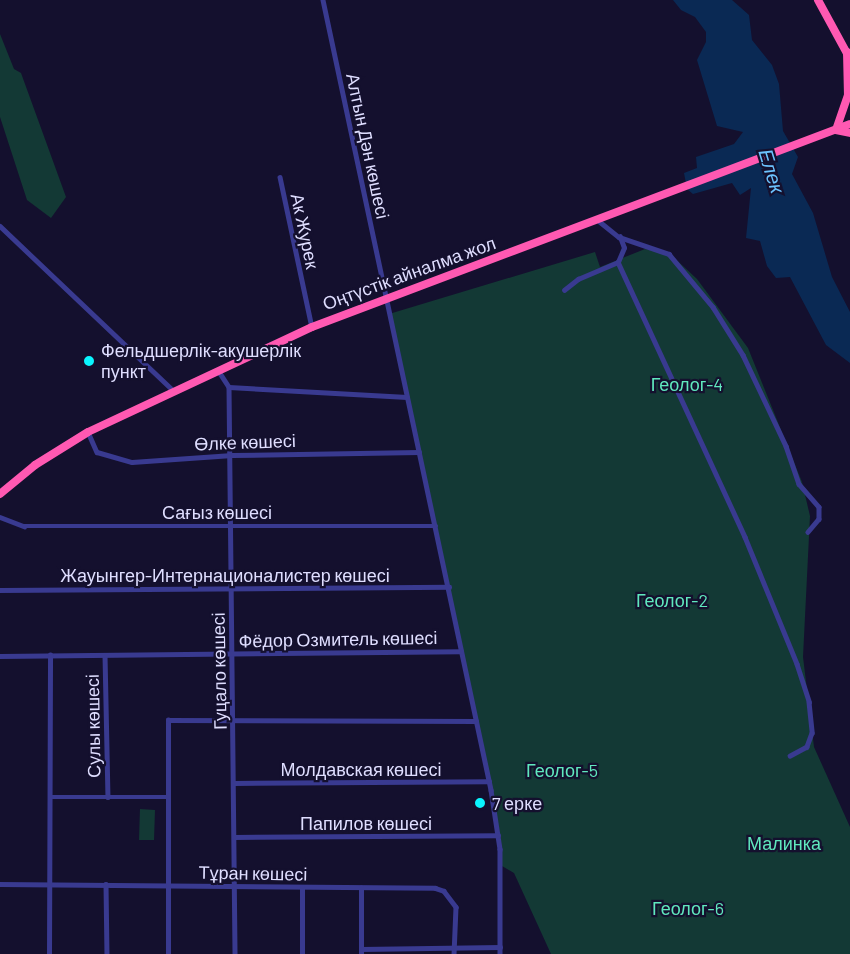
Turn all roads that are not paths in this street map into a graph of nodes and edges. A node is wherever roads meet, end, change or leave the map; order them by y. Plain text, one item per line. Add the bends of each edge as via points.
1 (323, 0) edge
2 (818, 0) edge
3 (848, 56) edge
4 (850, 124) edge
5 (834, 130) junction
6 (850, 133) edge
7 (280, 177) dead end
8 (599, 221) junction
9 (0, 226) edge
10 (619, 237) junction
11 (618, 262) junction
12 (564, 290) dead end
13 (385, 297) junction
14 (312, 327) junction
15 (218, 370) junction
16 (229, 387) junction
17 (174, 391) junction
18 (407, 397) junction
19 (88, 432) junction
20 (419, 452) junction
21 (232, 455) junction
22 (0, 494) edge
23 (0, 518) edge
24 (232, 526) junction
25 (436, 526) junction
26 (808, 532) dead end
27 (449, 587) junction
28 (231, 589) junction
29 (0, 590) edge
30 (461, 651) junction
31 (232, 654) junction
32 (50, 655) junction
33 (105, 655) junction
34 (0, 656) edge
35 (233, 720) junction
36 (476, 722) junction
37 (790, 756) dead end
38 (489, 781) junction
39 (234, 783) junction
40 (50, 797) junction
41 (108, 797) junction
42 (168, 797) junction
43 (498, 835) junction
44 (234, 837) junction
45 (0, 884) edge
46 (49, 884) junction
47 (106, 884) junction
48 (167, 885) junction
49 (234, 887) junction
50 (302, 888) junction
51 (361, 888) junction
52 (500, 947) junction
53 (455, 948) junction
54 (361, 951) edge
55 (49, 954) edge
56 (107, 954) edge
57 (168, 954) edge
58 (235, 954) edge
59 (302, 954) edge
60 (454, 954) edge
61 (500, 954) edge

1 - 13 street, Алтын Дән көшесі
2 - 3 highway
3 - 5 highway via 848,95
4 - 5 highway, Оңтүстік айналма жол
5 - 6 highway
5 - 8 highway, Оңтүстік айналма жол
7 - 14 street, Ак Журек
8 - 10 street
8 - 13 highway, Оңтүстік айналма жол
9 - 17 street
10 - 11 street via 624,248
10 - 26 street via 669,254 740,347 786,446 799,484 819,507 819,519
11 - 12 street via 578,279
11 - 37 street via 746,537 797,664 809,702 812,733 807,747
13 - 14 highway, Оңтүстік айналма жол
13 - 18 street, Алтын Дән көшесі
14 - 15 highway, Оңтүстік айналма жол
15 - 16 street
15 - 17 highway, Оңтүстік айналма жол
16 - 18 street
16 - 21 street, Гуцало көшесі
17 - 19 highway, Оңтүстік айналма жол
18 - 20 street, Алтын Дән көшесі
19 - 21 street, Өлке көшесі via 97,452 121,461
19 - 22 highway, Оңтүстік айналма жол via 35,465
20 - 21 street, Өлке көшесі
20 - 25 street, Алтын Дән көшесі
21 - 24 street, Гуцало көшесі
23 - 24 street, Сағыз көшесі via 24,526
24 - 25 street, Сағыз көшесі
24 - 28 street, Гуцало көшесі
25 - 27 street, Алтын Дән көшесі
27 - 28 street, Жауынгер-Интернационалистер көшесі
27 - 30 street, Алтын Дән көшесі
28 - 29 street, Жауынгер-Интернационалистер көшесі
28 - 31 street, Гуцало көшесі
30 - 31 street, Фёдор Озмитель көшесі
30 - 36 street, Алтын Дән көшесі
31 - 33 street, Фёдор Озмитель көшесі
31 - 35 street, Гуцало көшесі
32 - 33 street, Фёдор Озмитель көшесі
32 - 34 street, Фёдор Озмитель көшесі
32 - 40 street
33 - 41 street, Сулы көшесі
35 - 36 street
35 - 39 street, Гуцало көшесі
35 - 42 street via 168,720
36 - 38 street, Алтын Дән көшесі
38 - 39 street, Молдавская көшесі
38 - 43 street, Алтын Дән көшесі
39 - 44 street, Гуцало көшесі
40 - 41 street
40 - 46 street
41 - 42 street
42 - 48 street
43 - 44 street, Папилов көшесі
43 - 52 street, Алтын Дән көшесі
44 - 49 street, Гуцало көшесі
45 - 46 street, Тұран көшесі
46 - 47 street, Тұран көшесі
46 - 55 street
47 - 48 street, Тұран көшесі
47 - 56 street
48 - 49 street, Тұран көшесі
48 - 57 street
49 - 50 street, Тұран көшесі
49 - 58 street, Гуцало көшесі
50 - 51 street, Тұран көшесі
50 - 59 street
51 - 53 street, Тұран көшесі via 444,891 456,907
51 - 54 street
52 - 53 street
52 - 61 street, Алтын Дән көшесі
53 - 54 street
53 - 60 street

